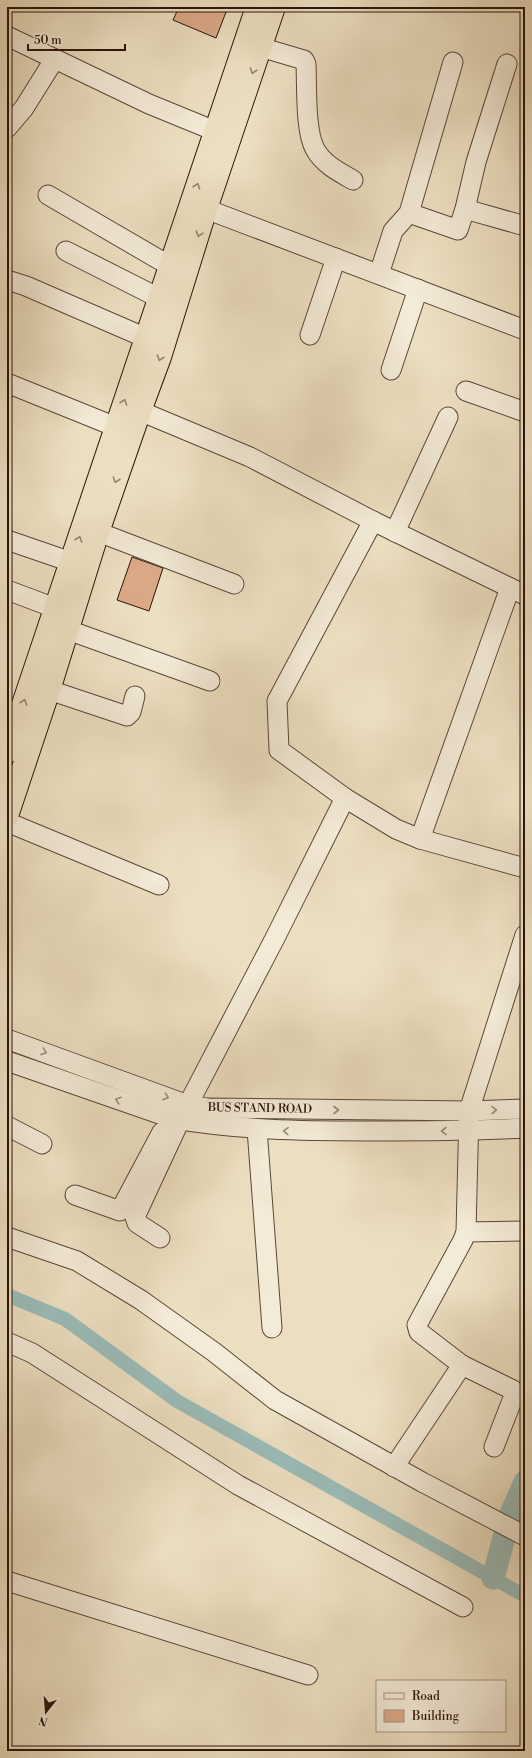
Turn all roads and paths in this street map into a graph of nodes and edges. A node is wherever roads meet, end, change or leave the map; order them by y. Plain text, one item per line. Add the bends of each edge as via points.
1 (257, 7) edge
2 (274, 7) edge
3 (7, 36) edge
4 (260, 47) junction
5 (54, 60) junction
6 (453, 62) dead end
7 (507, 64) dead end
8 (7, 128) edge
9 (215, 131) junction
10 (353, 180) dead end
11 (48, 195) dead end
12 (465, 208) junction
13 (206, 209) junction
14 (409, 213) junction
15 (525, 226) edge
16 (66, 251) dead end
17 (336, 258) junction
18 (170, 266) junction
19 (379, 274) junction
20 (7, 280) edge
21 (418, 288) junction
22 (159, 298) junction
23 (525, 330) edge
24 (310, 335) dead end
25 (146, 338) junction
26 (391, 370) dead end
27 (7, 383) edge
28 (466, 391) dead end
29 (140, 411) junction
30 (525, 412) edge
31 (448, 416) dead end
32 (116, 427) junction
33 (373, 522) junction
34 (98, 532) junction
35 (395, 532) junction
36 (7, 540) edge
37 (71, 562) junction
38 (234, 584) dead end
39 (7, 590) edge
40 (518, 591) edge
41 (56, 608) junction
42 (68, 630) junction
43 (210, 681) dead end
44 (49, 690) junction
45 (135, 696) dead end
46 (7, 752) edge
47 (345, 798) junction
48 (7, 816) edge
49 (7, 822) edge
50 (420, 839) junction
51 (525, 868) edge
52 (159, 885) dead end
53 (525, 935) edge
54 (7, 1039) edge
55 (7, 1061) edge
56 (525, 1109) edge
57 (469, 1111) junction
58 (179, 1114) junction
59 (7, 1126) edge
60 (525, 1128) edge
61 (257, 1129) junction
62 (468, 1131) junction
63 (42, 1144) dead end
64 (75, 1195) dead end
65 (525, 1231) edge
66 (466, 1232) junction
67 (7, 1237) edge
68 (160, 1238) dead end
69 (272, 1328) dead end
70 (7, 1342) edge
71 (462, 1365) junction
72 (494, 1447) dead end
73 (394, 1467) junction
74 (525, 1536) edge
75 (7, 1581) edge
76 (463, 1607) dead end
77 (308, 1675) dead end

1 - 9 highway
2 - 4 highway
3 - 5 street
4 - 10 street via 304,60 310,136 315,150 324,161
4 -> 13 highway
5 - 8 street via 24,108
5 - 9 street via 148,104
6 - 14 street
7 - 12 street via 476,162
18 -> 9 highway
11 - 18 street
12 - 14 street via 458,230
12 - 15 street
13 - 17 street
13 -> 29 highway via 160,357
14 - 19 street via 393,231
16 - 22 street
17 - 19 street
17 - 24 street
18 - 22 highway
19 - 21 street
20 - 25 street
21 - 23 street
21 - 26 street
22 - 25 highway
32 -> 25 highway
27 - 32 street
28 - 30 street
29 - 33 street via 250,457
29 -> 34 highway
31 - 35 street
37 -> 32 highway
33 - 35 street
33 - 47 street via 277,700 279,750
34 - 38 street
34 - 42 highway
35 - 40 street
36 - 37 street
37 - 41 highway
39 - 41 street
40 - 50 street
46 -> 41 highway
42 - 43 street
42 - 44 highway
44 - 45 street via 127,716 131,712
44 - 48 highway
47 - 50 street via 396,829
47 - 58 street via 275,938
49 - 52 street
50 - 51 street
53 - 57 street
54 -> 58 street, BUS STAND ROAD
58 -> 55 street, BUS STAND ROAD
57 -> 56 street, BUS STAND ROAD
58 -> 57 street, BUS STAND ROAD via 222,1109
57 - 62 street
58 - 61 street, BUS STAND ROAD via 200,1124
58 - 64 street via 120,1211
58 - 68 street via 135,1217 137,1223
59 - 63 street
60 - 62 street, BUS STAND ROAD
62 -> 61 street, BUS STAND ROAD
61 - 69 street
62 - 66 street
65 - 66 street
66 - 71 street via 417,1325 419,1332
67 - 73 street via 77,1261 140,1300 214,1352 275,1400
70 - 76 street via 32,1353 238,1485
71 - 72 street via 513,1390 514,1398
71 - 73 street
73 - 74 street
75 - 77 street

